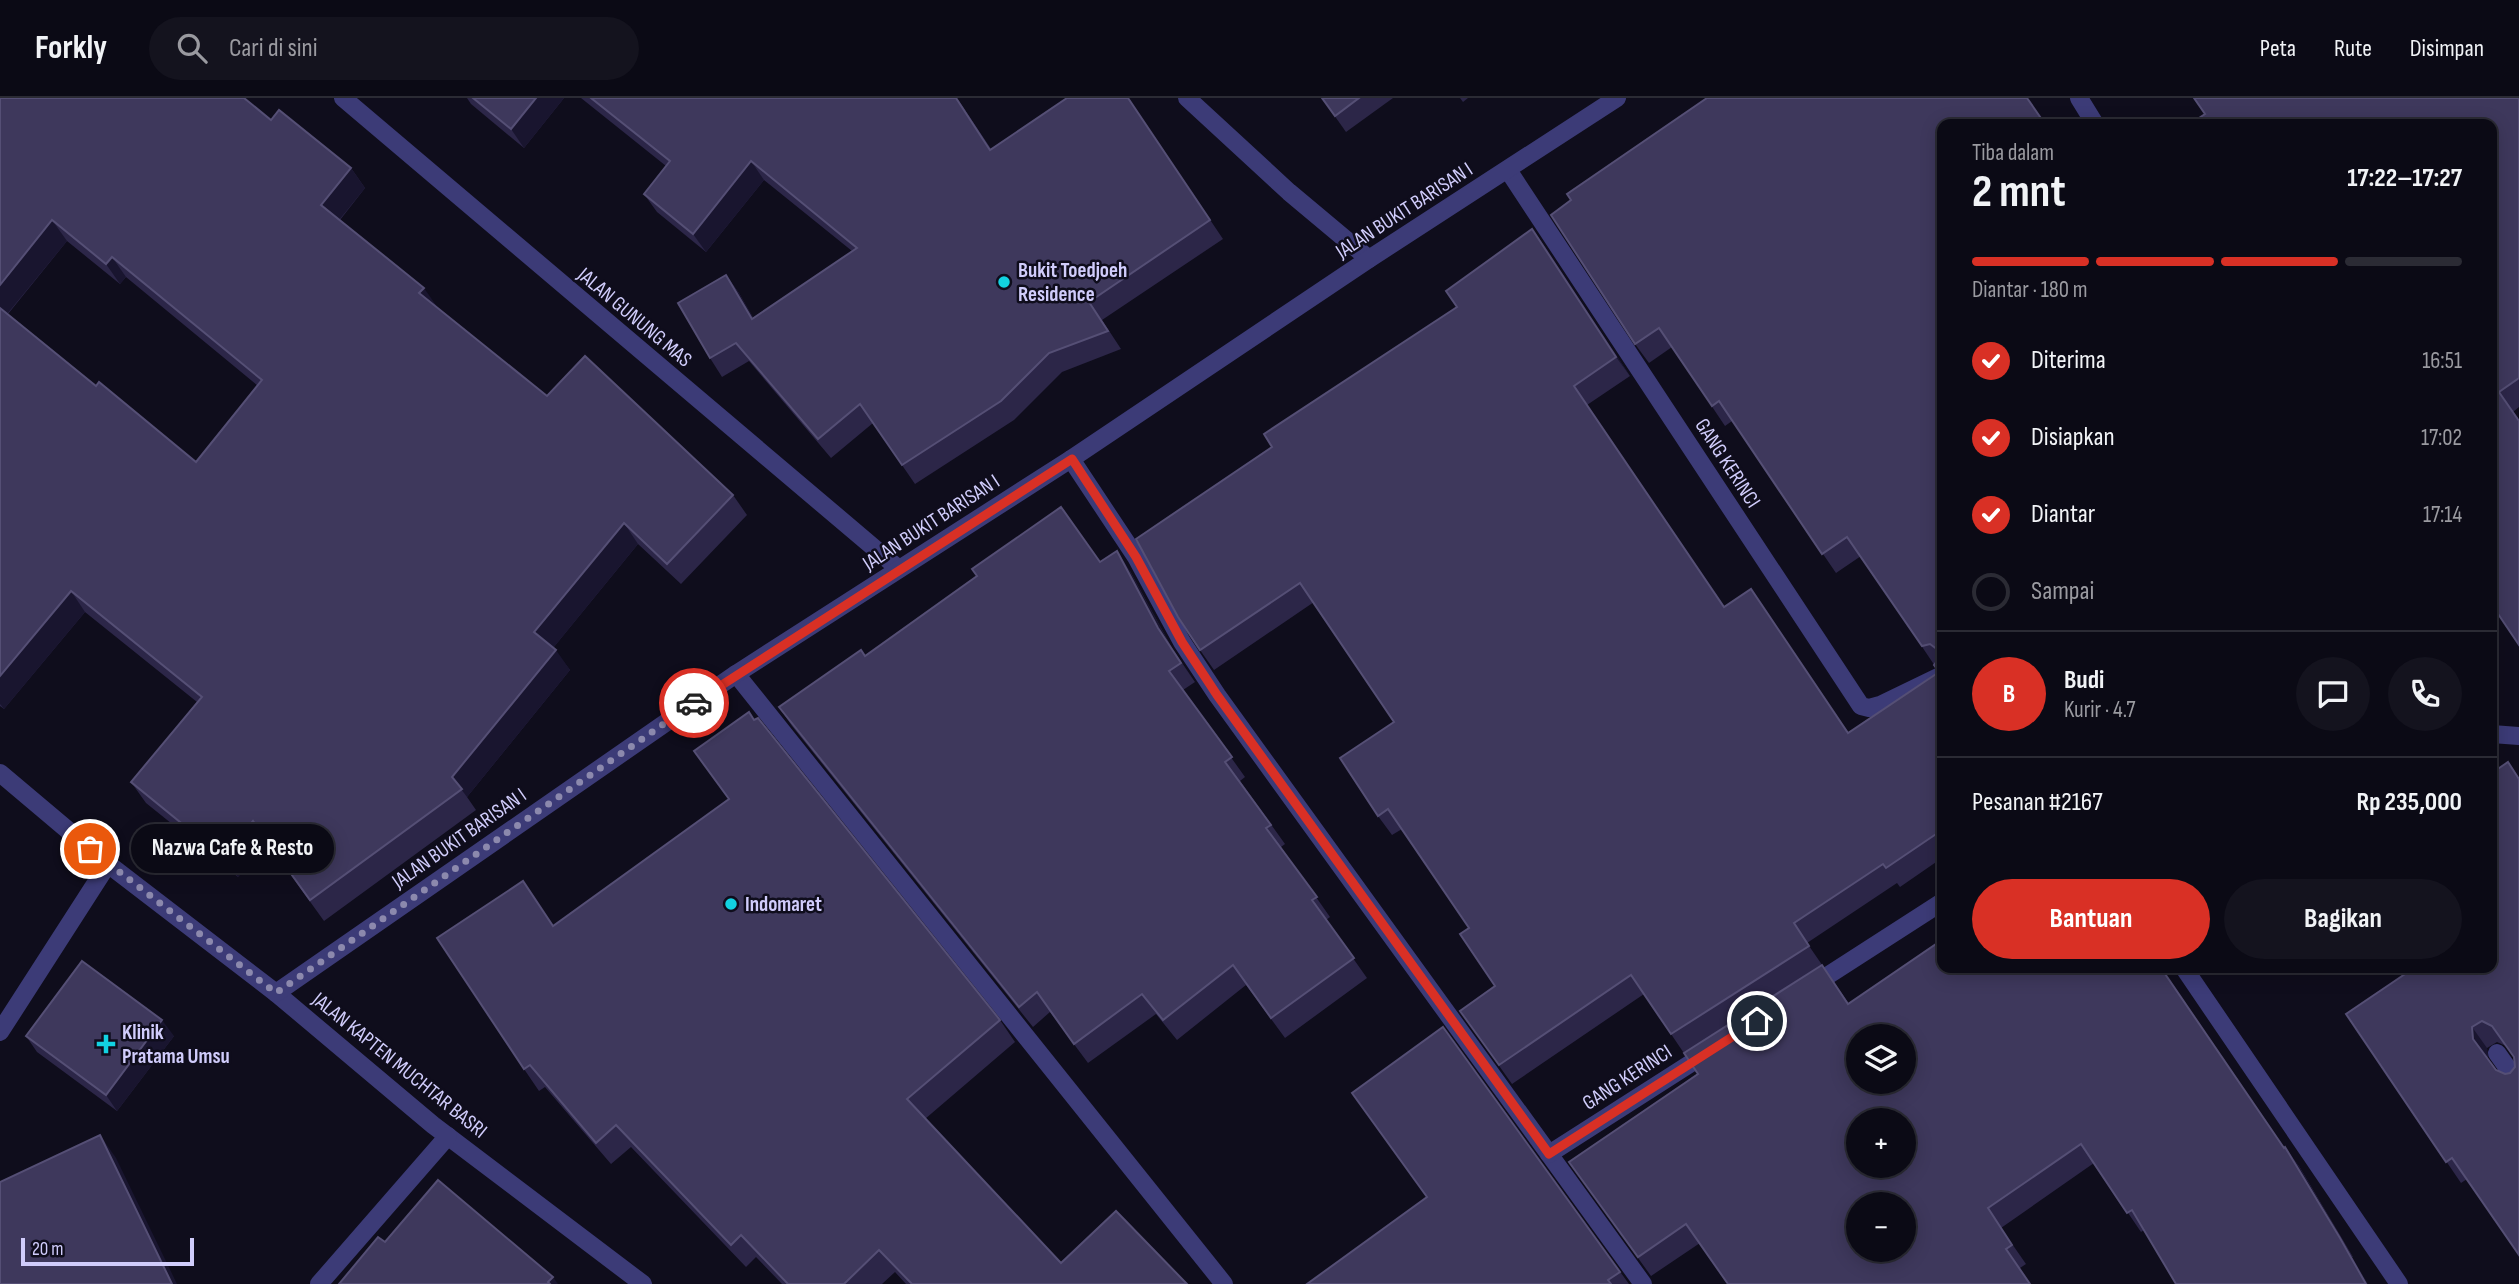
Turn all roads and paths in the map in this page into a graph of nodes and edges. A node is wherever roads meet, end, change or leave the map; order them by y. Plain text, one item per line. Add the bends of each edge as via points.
1 (343, 98) edge
2 (1187, 98) edge
3 (1617, 98) edge
4 (2079, 98) edge
5 (2092, 119) edge
6 (1508, 170) junction
7 (1369, 259) junction
8 (1072, 459) junction
9 (899, 569) junction
10 (736, 674) junction
11 (1937, 677) edge
12 (2497, 734) edge
13 (2519, 736) edge
14 (0, 774) edge
15 (108, 864) junction
16 (1937, 905) edge
17 (2187, 973) edge
18 (276, 993) junction
19 (1792, 999) edge
20 (0, 1032) edge
21 (1723, 1043) edge
22 (2497, 1053) edge
23 (2519, 1084) edge
24 (448, 1136) junction
25 (1549, 1154) junction
26 (319, 1284) edge
27 (643, 1284) edge
28 (1224, 1284) edge
29 (1643, 1284) edge
30 (2399, 1284) edge

1 - 9 street, JALAN GUNUNG MAS
2 - 7 street
3 - 6 street, JALAN BUKIT BARISAN I
4 - 5 street
6 - 7 street, JALAN BUKIT BARISAN I
6 - 11 street, GANG KERINCI via 1861,706 1880,705
7 - 8 street, JALAN BUKIT BARISAN I
8 - 9 street, JALAN BUKIT BARISAN I
8 - 25 street via 1217,695
9 - 10 street, JALAN BUKIT BARISAN I
10 - 18 street, JALAN BUKIT BARISAN I
10 - 28 street
12 - 13 street
14 - 15 street, JALAN KAPTEN MUCHTAR BASRI
15 - 18 street, JALAN KAPTEN MUCHTAR BASRI
15 - 20 street
16 - 19 street
17 - 30 street
18 - 24 street, JALAN KAPTEN MUCHTAR BASRI
21 - 25 street, GANG KERINCI
22 - 23 street
24 - 26 street
24 - 27 street, JALAN KAPTEN MUCHTAR BASRI
25 - 29 street

